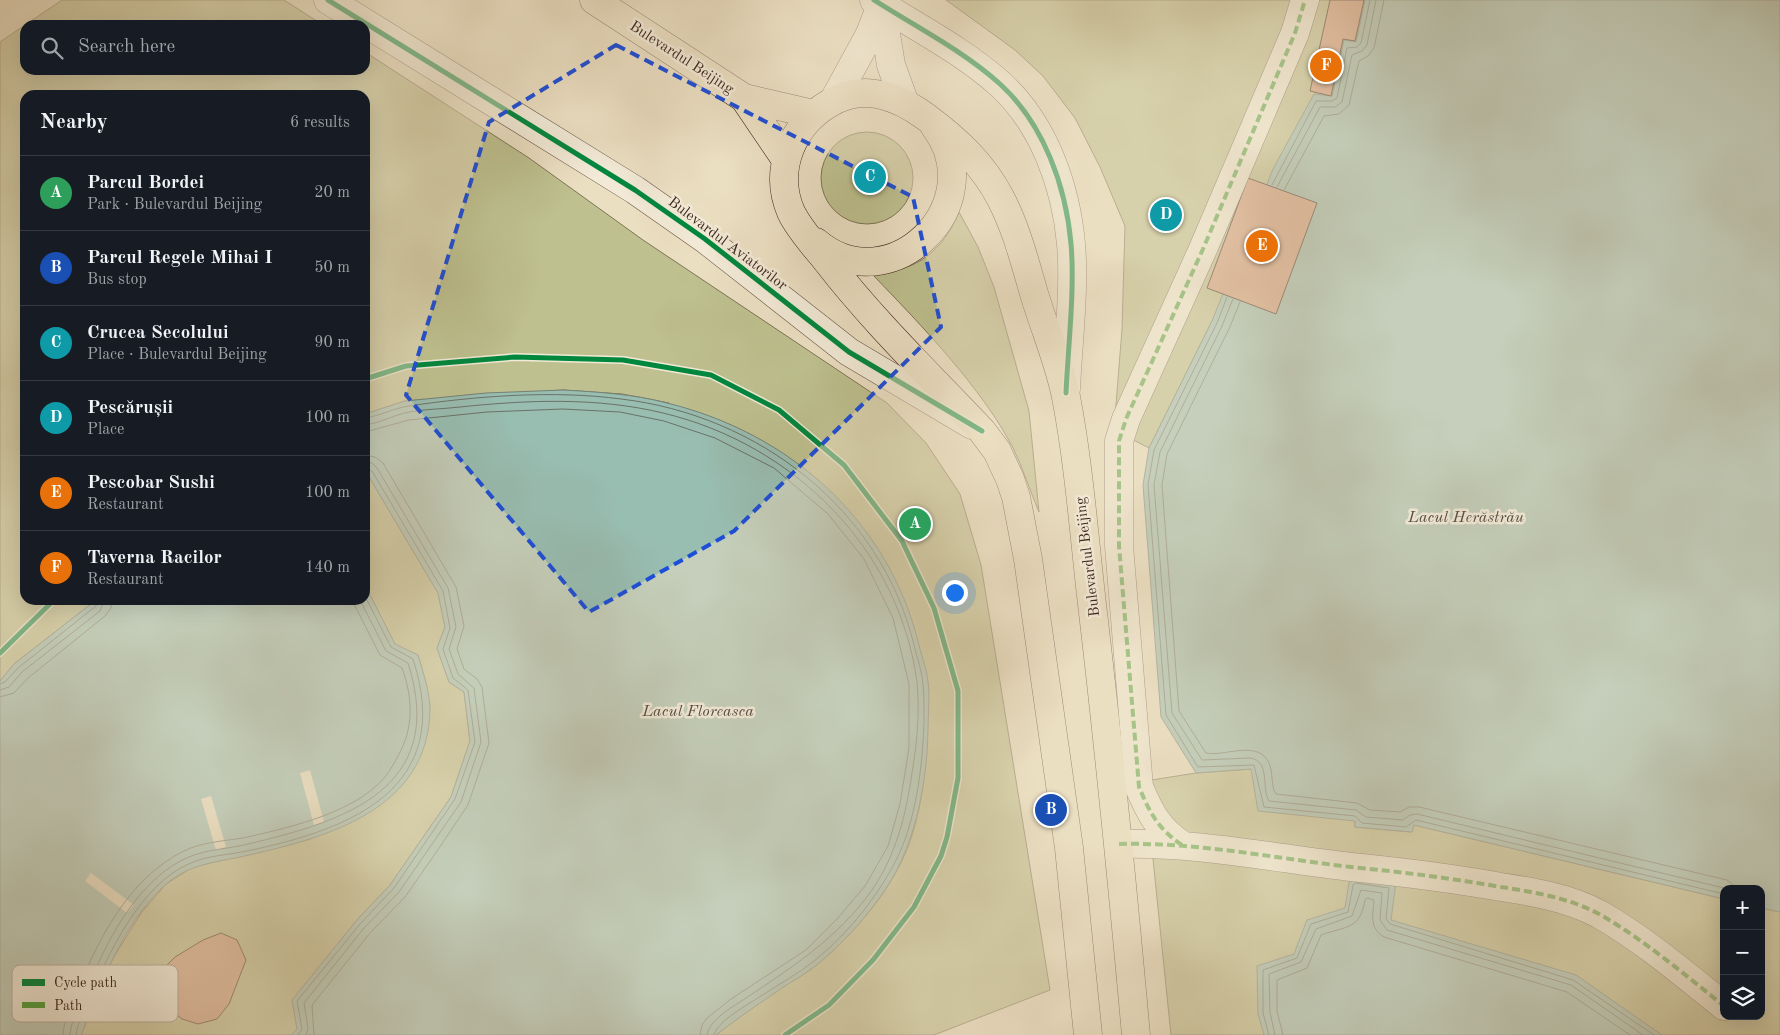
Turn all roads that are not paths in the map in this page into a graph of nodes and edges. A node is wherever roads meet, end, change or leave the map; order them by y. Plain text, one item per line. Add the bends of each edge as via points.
1 (328, 0) edge
2 (594, 0) edge
3 (1305, 0) edge
4 (880, 2) edge
5 (360, 20) edge
6 (370, 26) edge
7 (744, 98) junction
8 (904, 101) junction
9 (824, 107) junction
10 (928, 119) junction
11 (786, 160) junction
12 (805, 233) junction
13 (1066, 393) junction
14 (982, 431) junction
15 (1118, 844) junction
16 (1182, 845) junction
17 (1720, 1003) edge
18 (1088, 1035) edge
19 (1136, 1035) edge

1 - 5 street, Bulevardul Aviatorilor
2 - 7 main road, Bulevardul Beijing
3 - 16 street via 1295,33 1203,249 1126,418 1119,441 1119,560 1139,787 1155,820 1165,833
4 - 8 street via 891,65
4 - 9 street via 870,34
4 - 13 street via 977,65 1001,85 1026,113 1046,149 1061,188 1071,245
6 - 14 street, Bulevardul Aviatorilor via 635,190 705,239 849,352
7 - 9 main road, Bulevardul Beijing
7 - 11 main road, Bulevardul Beijing
8 - 9 main road, Bulevardul Beijing via 874,93 854,94
8 - 10 main road, Bulevardul Beijing
9 - 11 main road, Bulevardul Beijing via 792,141
10 - 12 main road, Bulevardul Beijing via 946,146 952,179 944,212 925,239 896,256 864,261 832,253
10 - 13 main road, Bulevardul Beijing via 957,140 982,168 1000,196 1018,240
11 - 12 main road, Bulevardul Beijing via 784,186 791,212
12 - 14 main road, Bulevardul Beijing via 847,287
13 - 15 main road, Bulevardul Beijing
14 - 18 main road, Bulevardul Beijing via 997,451 1010,479 1028,559 1069,848
15 - 16 street
15 - 19 main road, Bulevardul Beijing
16 - 17 street via 1397,870 1532,892 1570,902 1599,914

